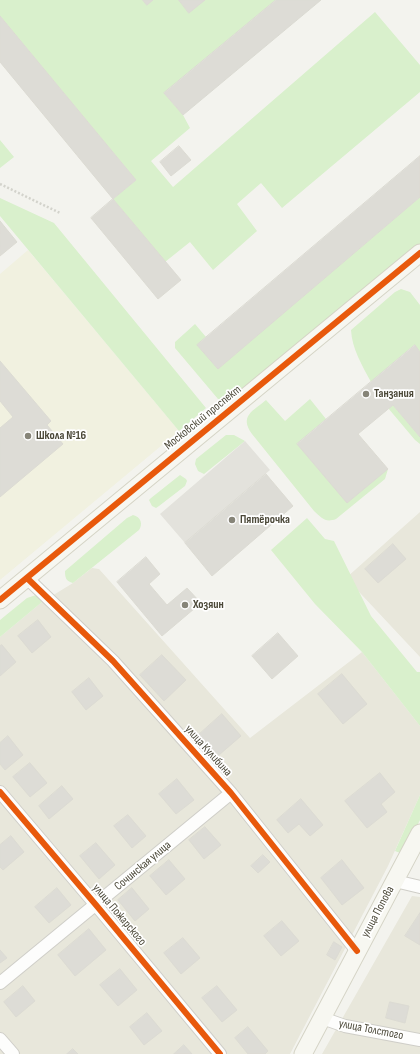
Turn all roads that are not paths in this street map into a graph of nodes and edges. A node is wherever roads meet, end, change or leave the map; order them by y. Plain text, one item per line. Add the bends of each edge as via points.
1 (420, 253) edge
2 (27, 578) junction
3 (0, 600) edge
4 (0, 792) edge
5 (231, 793) junction
6 (420, 833) edge
7 (395, 881) junction
8 (420, 886) edge
9 (96, 905) junction
10 (357, 951) junction
11 (0, 983) edge
12 (322, 1018) junction
13 (0, 1039) edge
14 (420, 1040) edge
15 (13, 1054) edge
16 (220, 1054) edge
17 (303, 1054) edge

1 - 2 street, Московский проспект
2 - 3 street, Московский проспект
2 - 5 street, улица Кулибина via 113,662
4 - 9 street, улица Пожарского
5 - 9 street, Сочинская улица
5 - 10 street, улица Кулибина
6 - 7 street, улица Попова
7 - 8 street
7 - 10 street, улица Попова
9 - 11 street, Сочинская улица
9 - 16 street, улица Пожарского
10 - 12 street, улица Попова
12 - 14 street, улица Толстого via 345,1026
12 - 17 street, улица Попова
13 - 15 street

